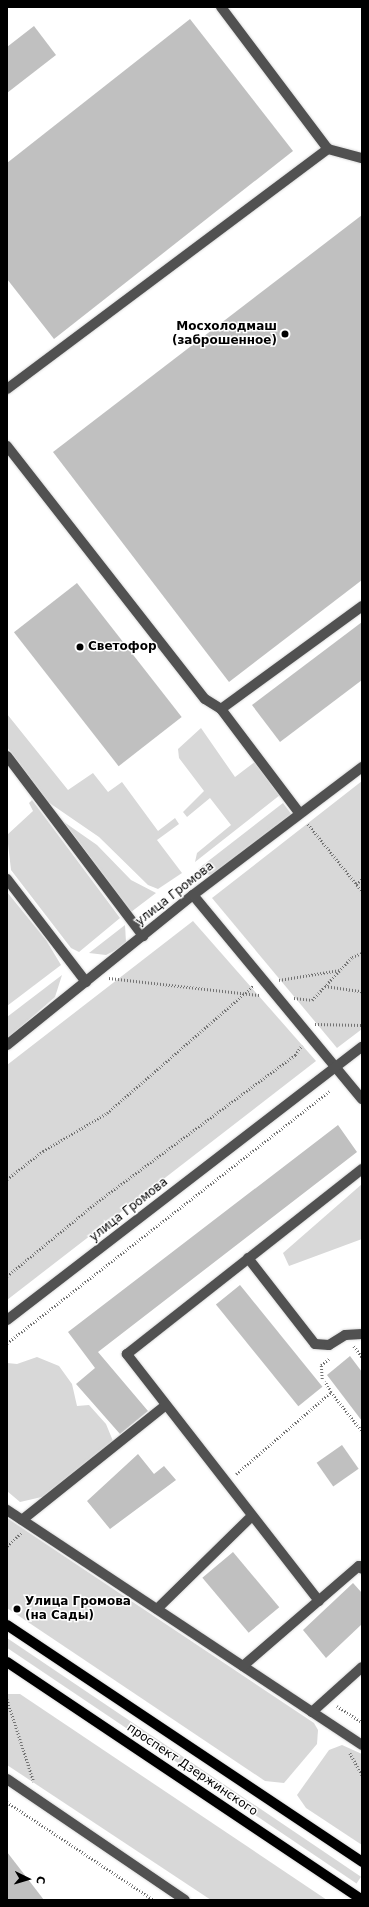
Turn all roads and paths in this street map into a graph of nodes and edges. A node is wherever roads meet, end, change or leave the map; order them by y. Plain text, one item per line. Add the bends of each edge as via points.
1 (221, 7) edge
2 (328, 149) junction
3 (362, 158) edge
4 (7, 389) edge
5 (7, 446) edge
6 (362, 606) edge
7 (221, 708) junction
8 (7, 756) edge
9 (362, 766) edge
10 (300, 814) junction
11 (7, 879) edge
12 (362, 879) edge
13 (356, 884) junction
14 (362, 891) edge
15 (193, 895) junction
16 (143, 936) junction
17 (362, 953) edge
18 (340, 970) junction
19 (89, 979) junction
20 (266, 982) junction
21 (326, 986) junction
22 (362, 991) edge
23 (244, 993) junction
24 (278, 997) junction
25 (362, 1025) edge
26 (309, 1034) junction
27 (7, 1045) edge
28 (362, 1047) edge
29 (337, 1067) junction
30 (345, 1078) junction
31 (362, 1099) edge
32 (362, 1169) edge
33 (7, 1179) edge
34 (248, 1258) junction
35 (7, 1276) edge
36 (7, 1320) edge
37 (362, 1334) edge
38 (7, 1343) edge
39 (325, 1382) dead end
40 (331, 1392) junction
41 (166, 1405) junction
42 (362, 1432) edge
43 (227, 1482) junction
44 (7, 1510) edge
45 (252, 1516) junction
46 (25, 1522) junction
47 (7, 1546) edge
48 (362, 1569) edge
49 (319, 1601) junction
50 (157, 1609) junction
51 (7, 1625) edge
52 (7, 1662) edge
53 (244, 1666) junction
54 (362, 1667) edge
55 (7, 1699) edge
56 (327, 1699) junction
57 (312, 1712) junction
58 (362, 1722) edge
59 (362, 1745) edge
60 (7, 1779) edge
61 (7, 1802) edge
62 (40, 1802) junction
63 (362, 1862) edge
64 (154, 1900) edge
65 (185, 1900) edge
66 (362, 1900) edge

1 - 2 street
2 - 3 street
2 - 4 street
5 - 7 street via 204,699
6 - 7 street
7 - 10 street
8 - 16 street
9 - 10 street, улица Громова
10 - 13 path
10 - 15 street, улица Громова
11 - 19 street
12 - 13 path
13 - 14 path
15 - 16 street, улица Громова
15 - 20 street
16 - 19 street, улица Громова
17 - 18 path via 352,957
18 - 20 path
18 - 21 path
19 - 23 path
19 - 27 street, улица Громова
20 - 23 path via 256,983
20 - 24 street
21 - 22 path
21 - 24 path via 312,1000
23 - 24 path
23 - 33 path via 107,1113 43,1150
24 - 26 street
25 - 26 path via 316,1022
26 - 29 street
26 - 35 path via 295,1055 97,1202
28 - 29 street, улица Громова
29 - 30 street
29 - 36 street, улица Громова
30 - 31 street
30 - 38 path
32 - 34 street
34 - 37 street via 315,1344 329,1345 345,1334
34 - 41 street via 127,1354
39 - 40 path
40 - 42 path
40 - 43 path
41 - 43 street
41 - 46 street
43 - 45 street
44 - 46 street
45 - 49 street
45 - 50 street
46 - 47 path
46 - 50 street
48 - 49 street via 359,1566
49 - 53 street
50 - 53 street
51 - 63 main road, проспект Дзержинского
52 - 66 main road, проспект Дзержинского
53 - 57 street
54 - 56 street
55 - 62 path
56 - 57 street
56 - 58 path
57 - 59 street
60 - 62 street
61 - 64 path
62 - 65 street

